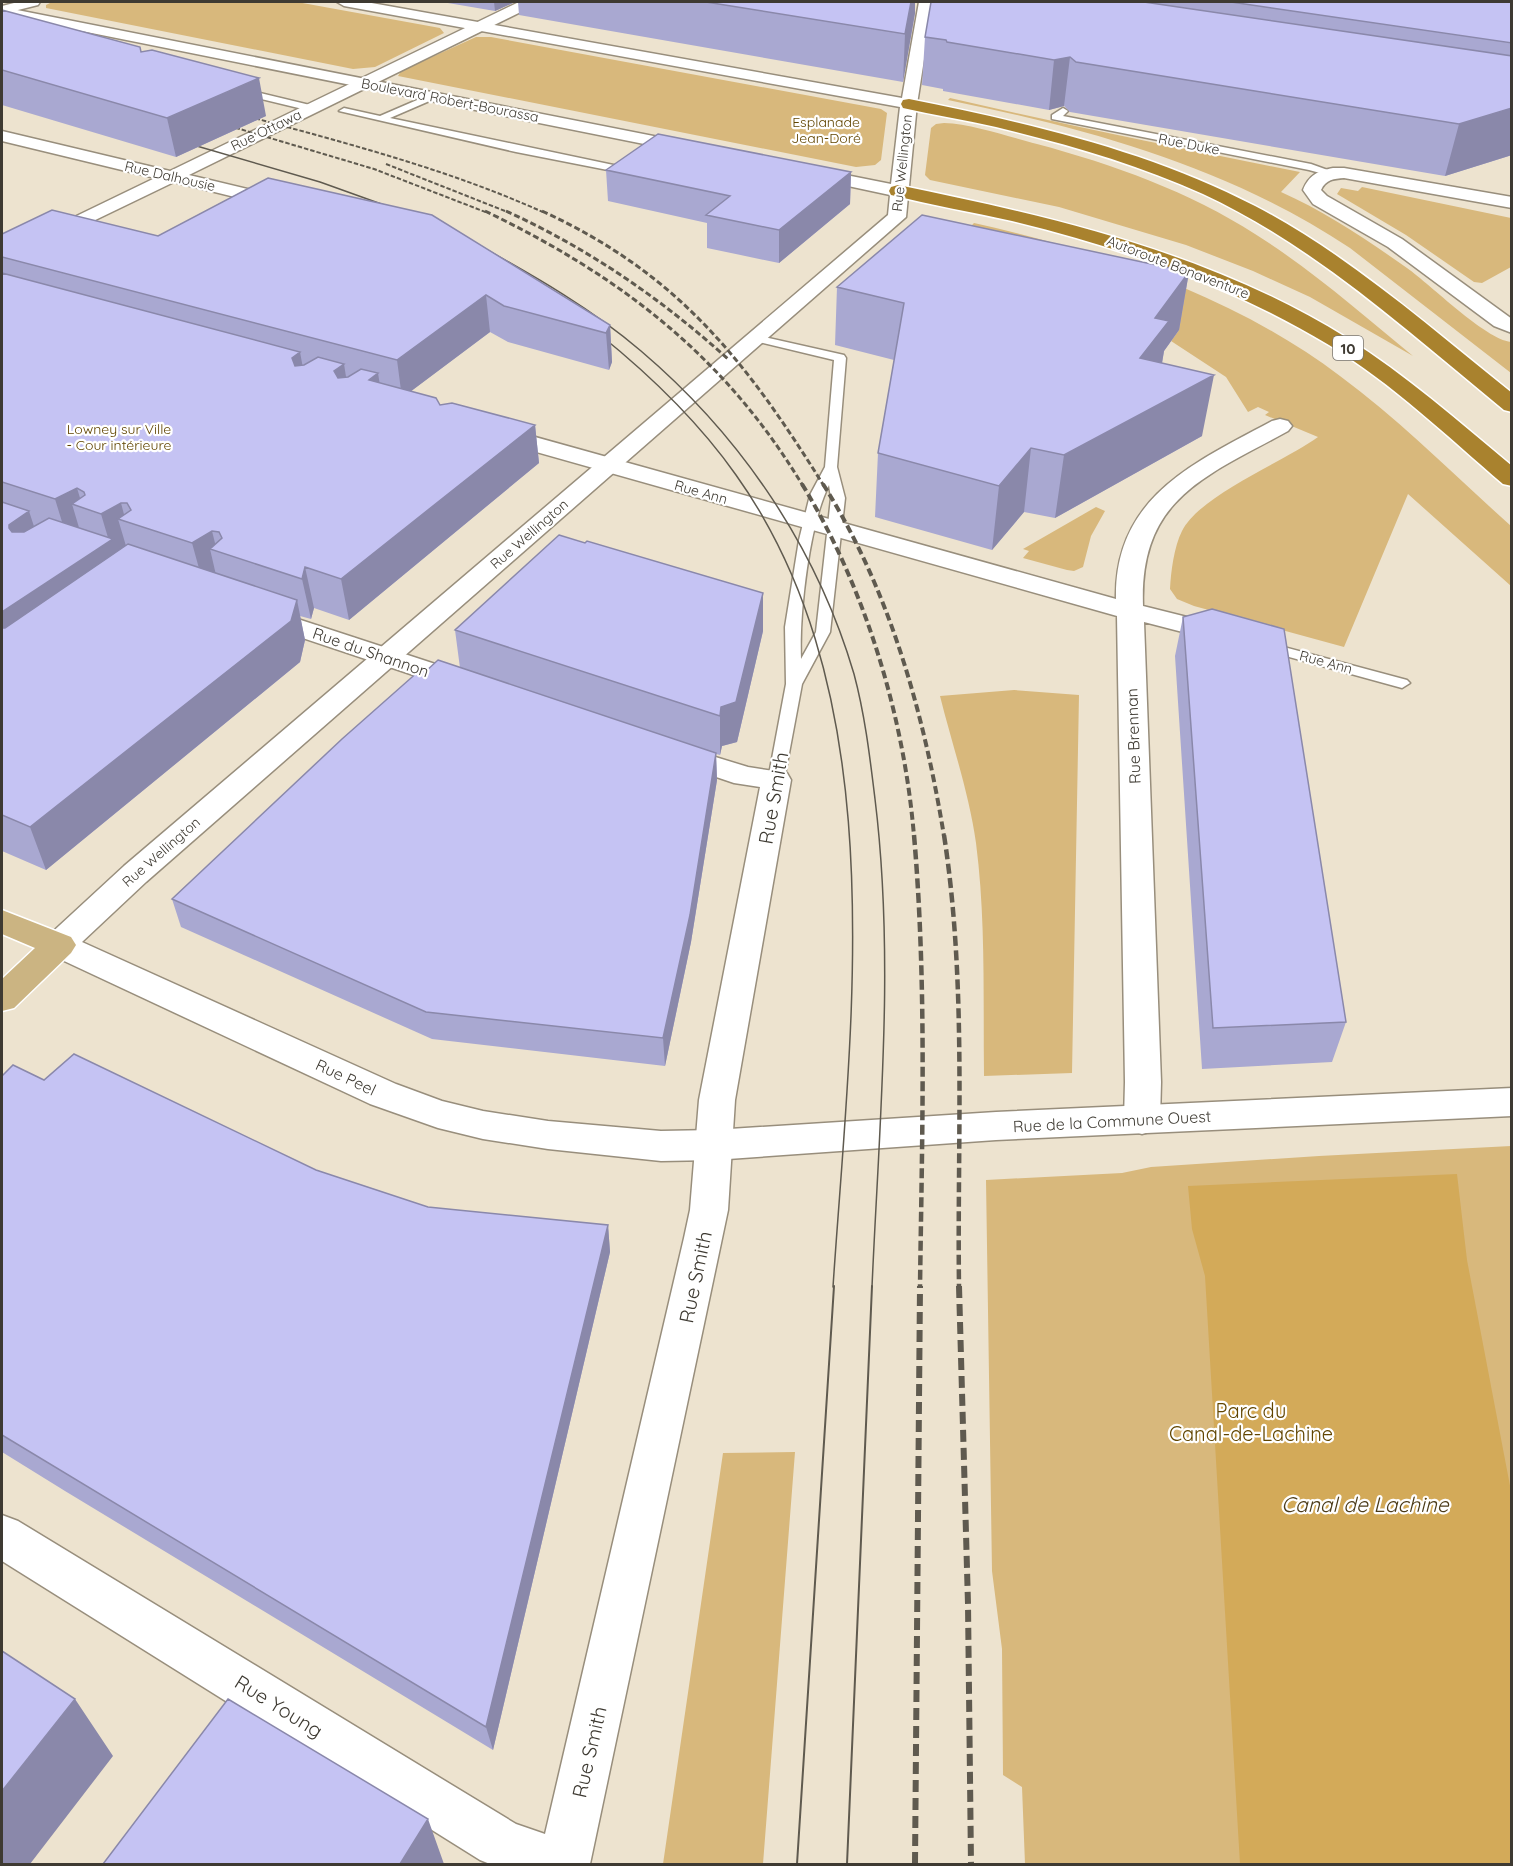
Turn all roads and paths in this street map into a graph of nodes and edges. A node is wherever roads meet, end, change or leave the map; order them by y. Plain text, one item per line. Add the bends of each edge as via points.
1 (33, 2) edge
2 (344, 2) edge
3 (530, 2) edge
4 (920, 5) edge
5 (2, 11) edge
6 (945, 12) edge
7 (479, 26) junction
8 (362, 83) junction
9 (234, 89) edge
10 (431, 97) junction
11 (909, 104) junction
12 (311, 108) junction
13 (344, 111) dead end
14 (1063, 111) edge
15 (383, 118) junction
16 (2, 136) edge
17 (711, 153) edge
18 (793, 169) edge
19 (1331, 173) junction
20 (171, 177) junction
21 (608, 179) dead end
22 (898, 191) junction
23 (1512, 203) edge
24 (303, 208) edge
25 (2, 259) edge
26 (1512, 327) edge
27 (755, 338) junction
28 (1512, 405) edge
29 (1280, 426) dead end
30 (478, 428) edge
31 (608, 465) junction
32 (831, 466) junction
33 (1512, 479) edge
34 (821, 526) junction
35 (242, 609) edge
36 (1129, 610) junction
37 (1236, 638) joint
38 (386, 658) junction
39 (1402, 683) dead end
40 (794, 684) junction
41 (494, 693) edge
42 (652, 746) edge
43 (776, 780) junction
44 (2, 921) edge
45 (59, 945) junction
46 (2, 999) edge
47 (1512, 1102) edge
48 (1142, 1120) junction
49 (714, 1145) junction
50 (2, 1536) edge
51 (562, 1864) edge

1 - 5 street
2 - 7 street
3 - 7 street, Rue Ottawa
4 - 6 street
4 - 11 street, Rue Wellington
5 - 8 street, Boulevard Robert-Bourassa
7 - 8 street, Rue Ottawa
7 - 11 street
8 - 10 street, Boulevard Robert-Bourassa
8 - 12 street, Rue Ottawa
9 - 12 lane
10 - 15 lane
10 - 17 street, Boulevard Robert-Bourassa via 656,148
11 - 22 street, Rue Wellington
11 - 28 highway via 1099,149 1229,200 1285,231 1336,266
12 - 20 street, Rue Ottawa
13 - 15 lane
14 - 19 lane, Rue Duke via 1055,117
15 - 21 lane via 516,149 627,167
16 - 20 street, Rue Dalhousie
18 - 22 street
19 - 23 street, Rue Duke
19 - 26 street via 1314,183 1315,196 1492,306
20 - 24 street, Rue Dalhousie
20 - 25 street, Rue Ottawa
22 - 27 street, Rue Wellington via 897,217
22 - 33 highway, Autoroute Bonaventure / 10 via 1014,214 1088,234 1246,292 1360,356
27 - 31 street, Rue Wellington
27 - 32 lane via 840,358
29 - 36 street, Rue Brennan via 1185,482 1157,507 1143,530 1134,558
30 - 31 street, Rue Ann
31 - 34 street, Rue Ann
31 - 38 street, Rue Wellington
32 - 34 lane, Rue Smith via 818,495
32 - 34 lane, Rue Smith via 838,498
34 - 36 street, Rue Ann
34 - 40 lane, Rue Smith via 792,627
34 - 40 lane, Rue Smith via 823,632
35 - 38 street, Rue du Shannon
36 - 37 street, Rue Ann
36 - 48 street, Rue Brennan
37 - 39 lane, Rue Ann
38 - 41 street, Rue du Shannon
38 - 45 street, Rue Wellington via 135,874
40 - 43 lane, Rue Smith
42 - 43 street via 738,774
43 - 49 street, Rue Smith via 717,1100
44 - 45 main road, Rue Peel
45 - 46 main road, Rue Wellington
45 - 49 street, Rue Peel via 383,1094 438,1114 483,1125 634,1145
47 - 48 street, Rue de la Commune Ouest
48 - 49 street, Rue de la Commune Ouest
49 - 51 street, Rue Smith via 704,1238
50 - 51 street, Rue Young via 498,1842

